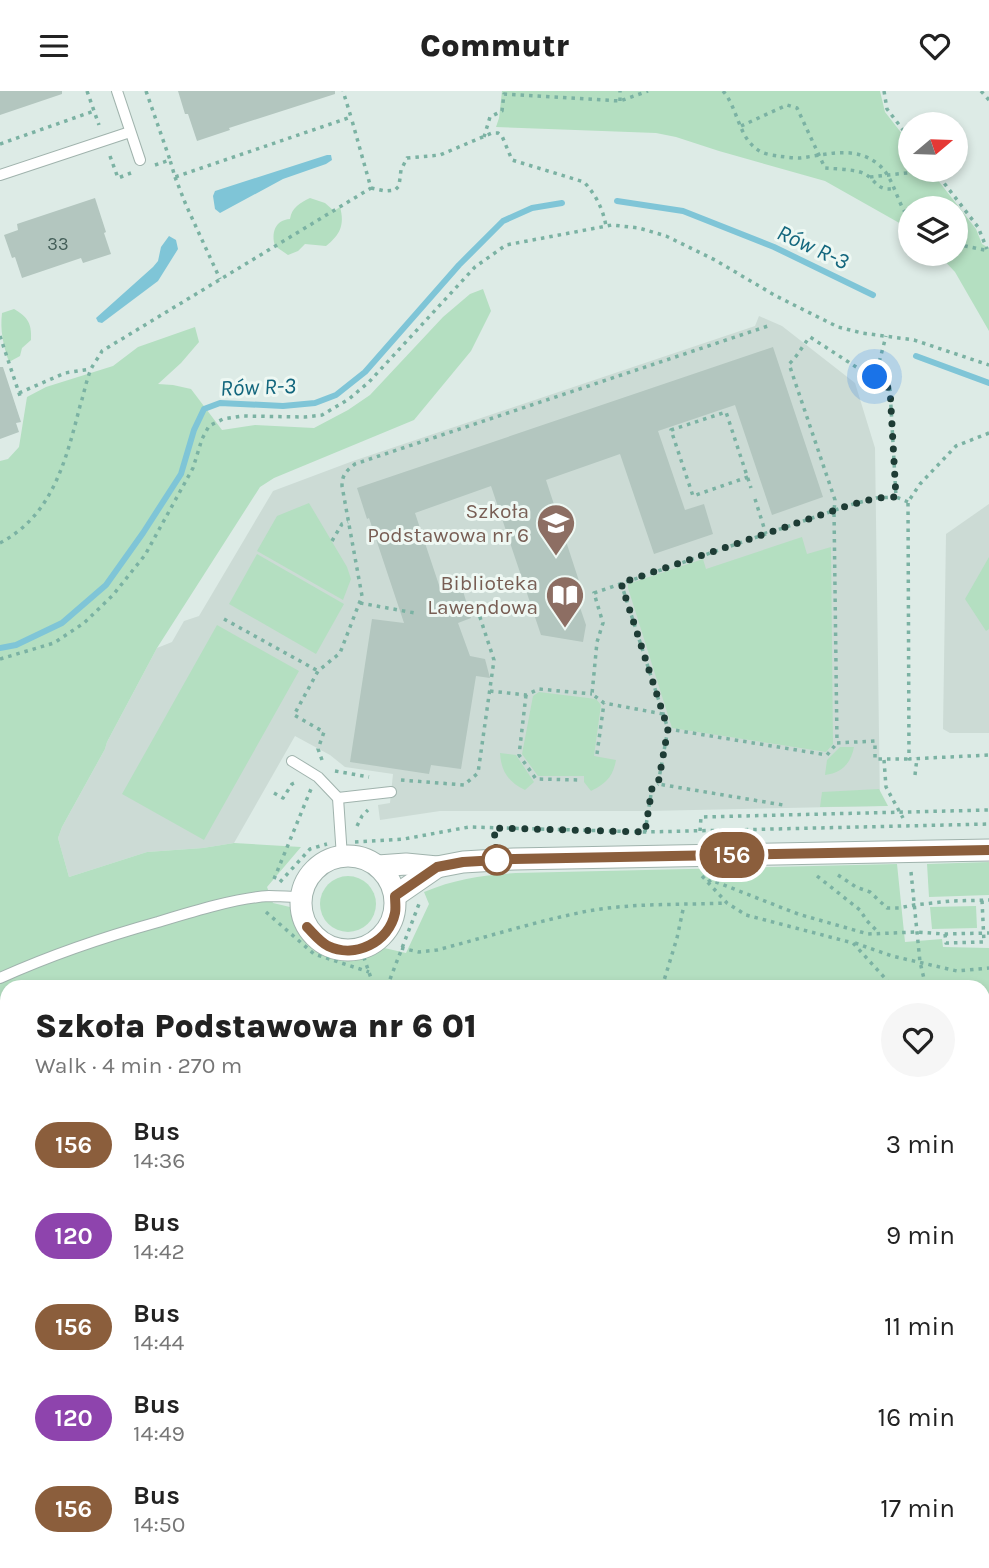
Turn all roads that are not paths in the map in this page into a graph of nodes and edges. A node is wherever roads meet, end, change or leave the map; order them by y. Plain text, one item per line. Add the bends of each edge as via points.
1 (117, 91) edge
2 (130, 132) junction
3 (140, 160) road end
4 (0, 175) edge
5 (292, 761) dead end
6 (391, 792) dead end
7 (338, 798) junction
8 (336, 850) junction
9 (989, 850) edge
10 (378, 866) junction
11 (437, 867) junction
12 (404, 890) junction
13 (302, 897) junction
14 (0, 978) edge

1 - 2 lane
2 - 3 lane
2 - 4 lane
5 - 7 lane via 318,777
6 - 7 lane
7 - 8 lane
8 - 10 street
8 - 13 street via 315,870
9 - 11 street via 514,859
10 - 11 street
10 - 12 street
11 - 12 street
12 - 13 street via 388,929 361,949 330,947 317,939 307,927
13 - 14 lane via 267,896 217,906 121,932

